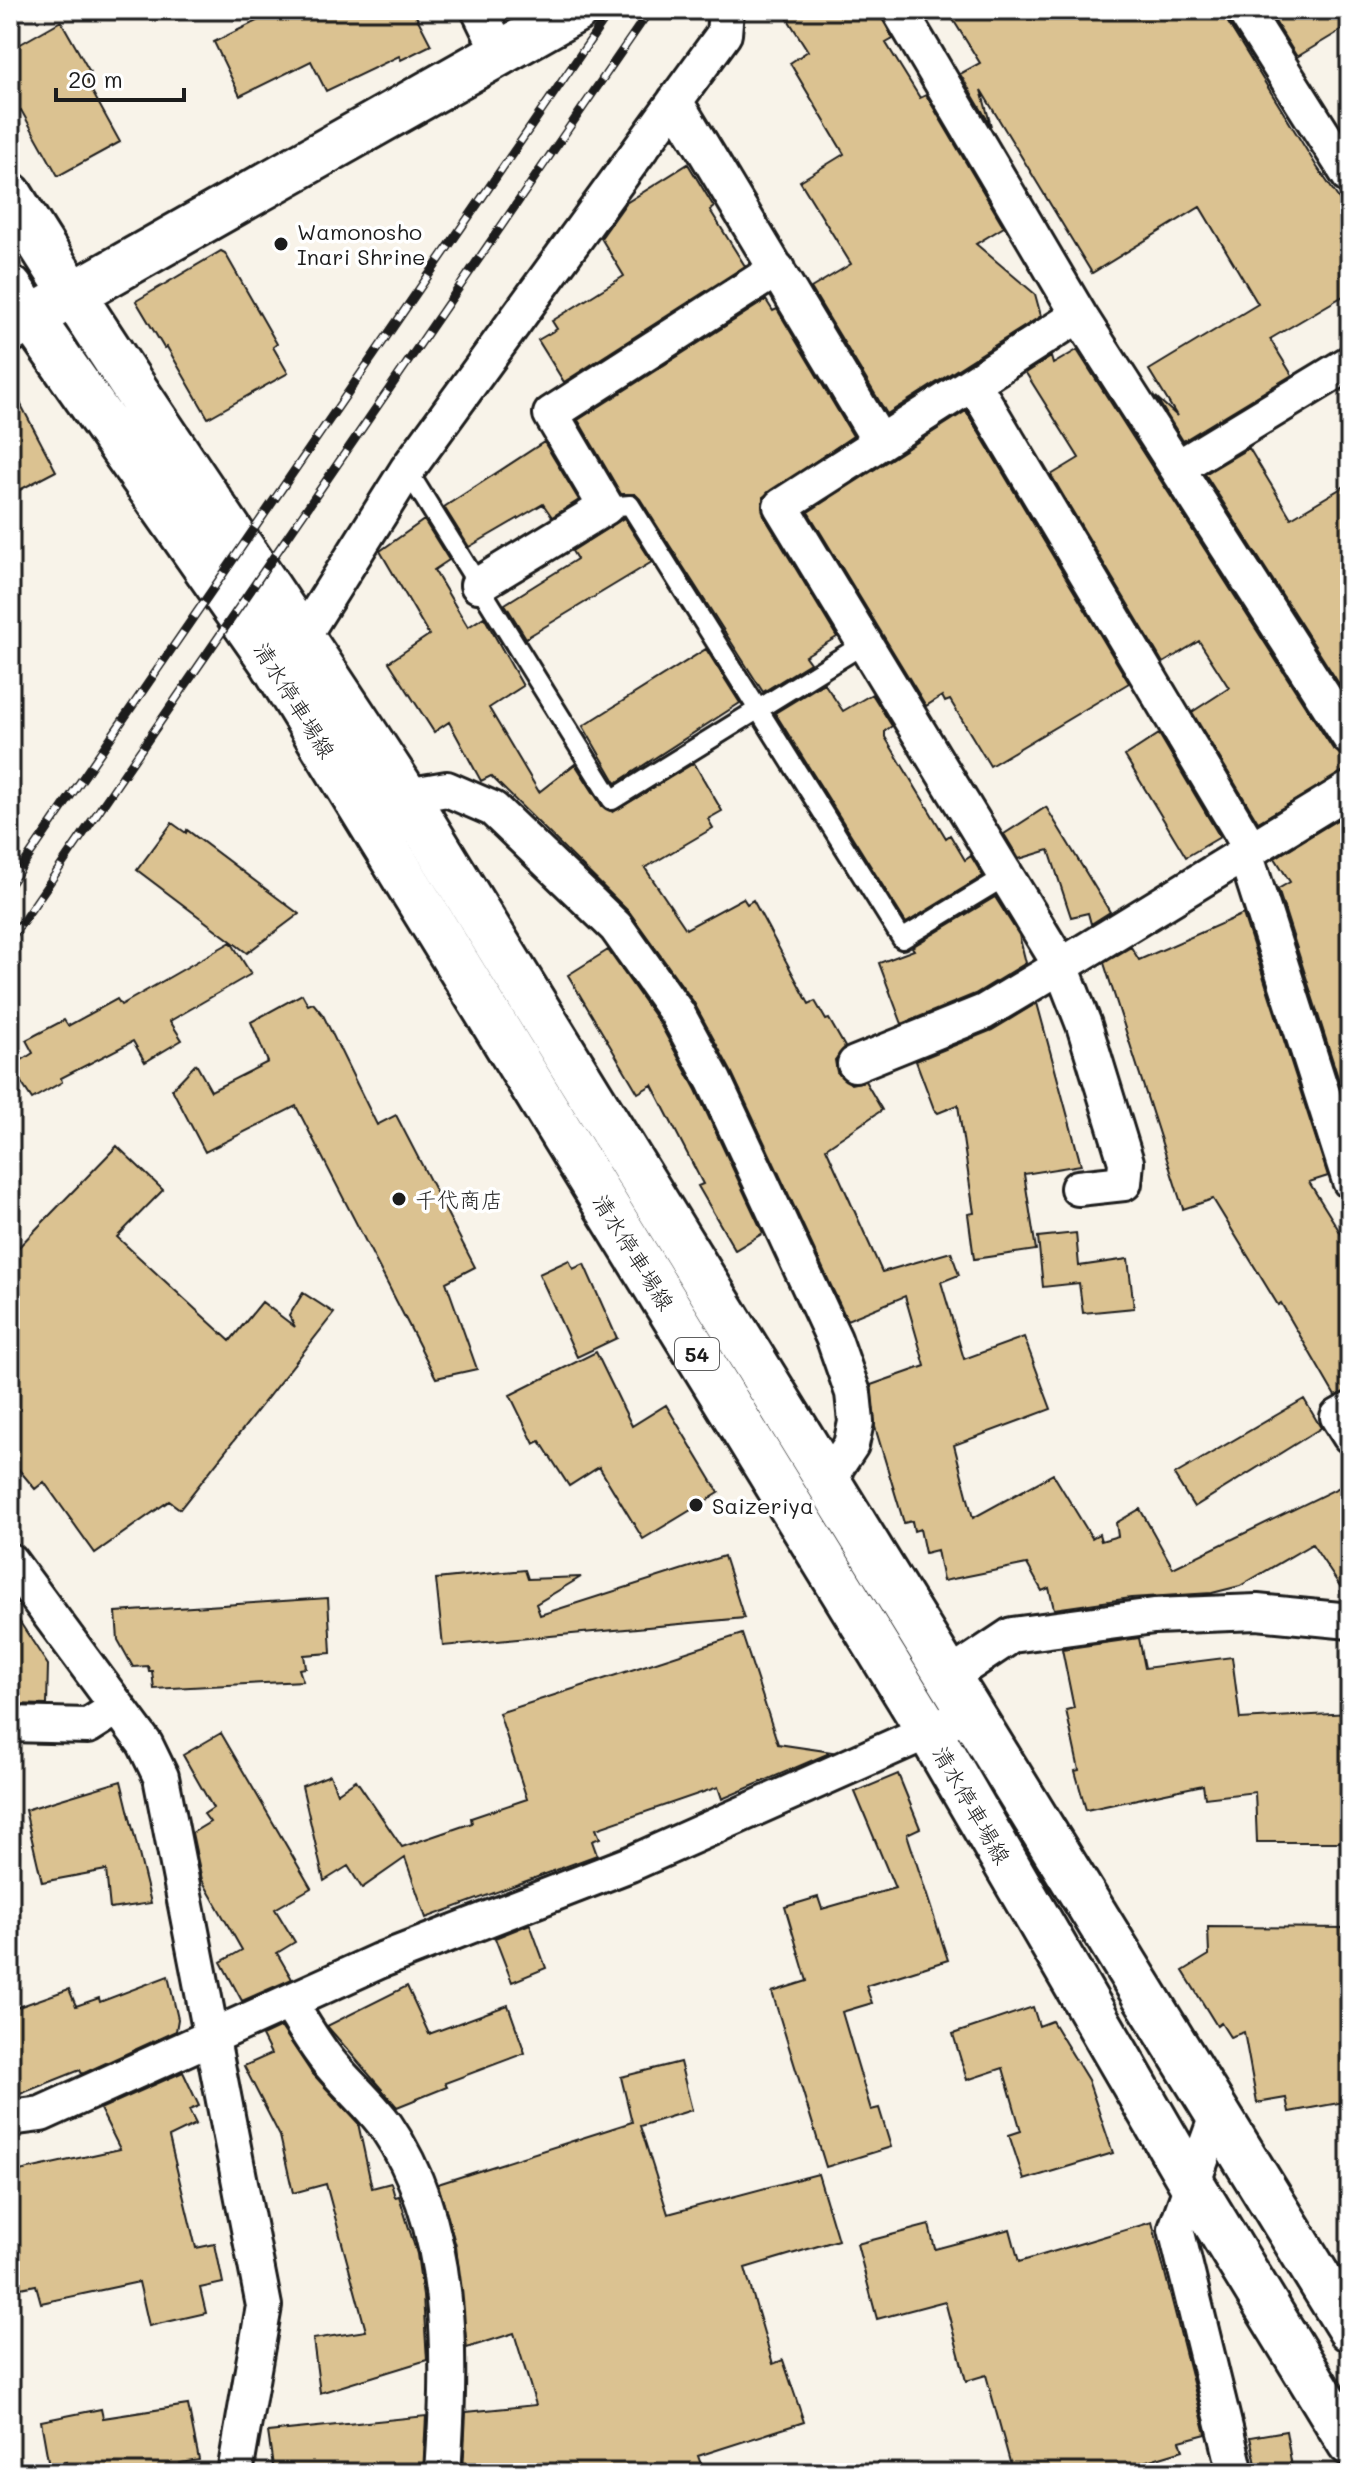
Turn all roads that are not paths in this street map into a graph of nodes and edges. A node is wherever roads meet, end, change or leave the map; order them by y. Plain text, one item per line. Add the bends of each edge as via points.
1 (479, 10) edge
2 (576, 10) edge
3 (726, 10) edge
4 (899, 10) edge
5 (1244, 10) edge
6 (500, 53) junction
7 (675, 101) junction
8 (1350, 177) edge
9 (10, 195) edge
10 (777, 269) junction
11 (73, 297) junction
12 (16, 313) edge
13 (1079, 315) junction
14 (1350, 363) edge
15 (973, 383) junction
16 (880, 442) junction
17 (1177, 468) junction
18 (407, 470) junction
19 (606, 507) junction
20 (478, 585) junction
21 (303, 636) junction
22 (865, 643) junction
23 (759, 711) junction
24 (1350, 738) edge
25 (1350, 789) edge
26 (406, 796) junction
27 (1248, 851) junction
28 (1006, 876) junction
29 (1061, 966) junction
30 (855, 1064) dead end
31 (1350, 1181) edge
32 (1078, 1188) dead end
33 (1350, 1410) edge
34 (1350, 1436) edge
35 (829, 1478) junction
36 (10, 1561) edge
37 (1350, 1621) edge
38 (960, 1694) junction
39 (118, 1707) junction
40 (10, 1724) edge
41 (929, 1731) junction
42 (289, 2002) junction
43 (213, 2037) junction
44 (1218, 2113) junction
45 (10, 2118) edge
46 (1192, 2184) junction
47 (1350, 2329) edge
48 (1350, 2443) edge
49 (235, 2473) edge
50 (443, 2473) edge
51 (1236, 2473) edge

1 - 6 street
2 - 6 main road
3 - 7 street via 724,34
4 - 13 street
5 - 8 street
6 - 11 main road
7 - 10 street
7 - 18 street
9 - 11 main road, 清水停車場線 / 54
10 - 16 street
10 - 19 street via 551,414
11 - 12 main road
11 - 21 main road, 清水停車場線 / 54
12 - 41 main road, 清水停車場線 / 54 via 272,662
13 - 15 street
13 - 17 street
14 - 17 street
15 - 16 street
15 - 27 street
16 - 22 street via 781,506
17 - 24 street
18 - 20 lane
18 - 21 street
19 - 20 street
19 - 23 lane via 630,505
20 - 23 lane via 612,800
21 - 26 main road, 清水停車場線 / 54
22 - 23 lane
22 - 28 street
23 - 28 lane via 902,939
25 - 27 street
26 - 35 main road, 清水停車場線 / 54
26 - 35 street via 447,789 493,809 616,927 677,1013 834,1339 853,1393 856,1422 851,1445
27 - 29 street
27 - 31 street
28 - 29 street
29 - 30 street via 984,1012
29 - 32 street via 1126,1162 1124,1183
33 - 34 street via 1338,1417
35 - 38 main road, 清水停車場線 / 54
36 - 39 street
37 - 38 street via 1257,1612 1169,1615 1012,1635
38 - 41 street
38 - 44 main road, 清水停車場線 / 54
39 - 40 street via 88,1726
39 - 43 street via 161,1777
41 - 42 street via 630,1864 379,1961
41 - 46 main road, 清水停車場線 / 54
42 - 43 street
42 - 50 street via 330,2064 385,2126 415,2180 442,2274 448,2326
43 - 45 street via 41,2114
43 - 49 street via 264,2306
44 - 46 street
44 - 47 main road, 清水停車場線 / 54
46 - 48 main road, 清水停車場線 / 54
46 - 51 street via 1176,2229

